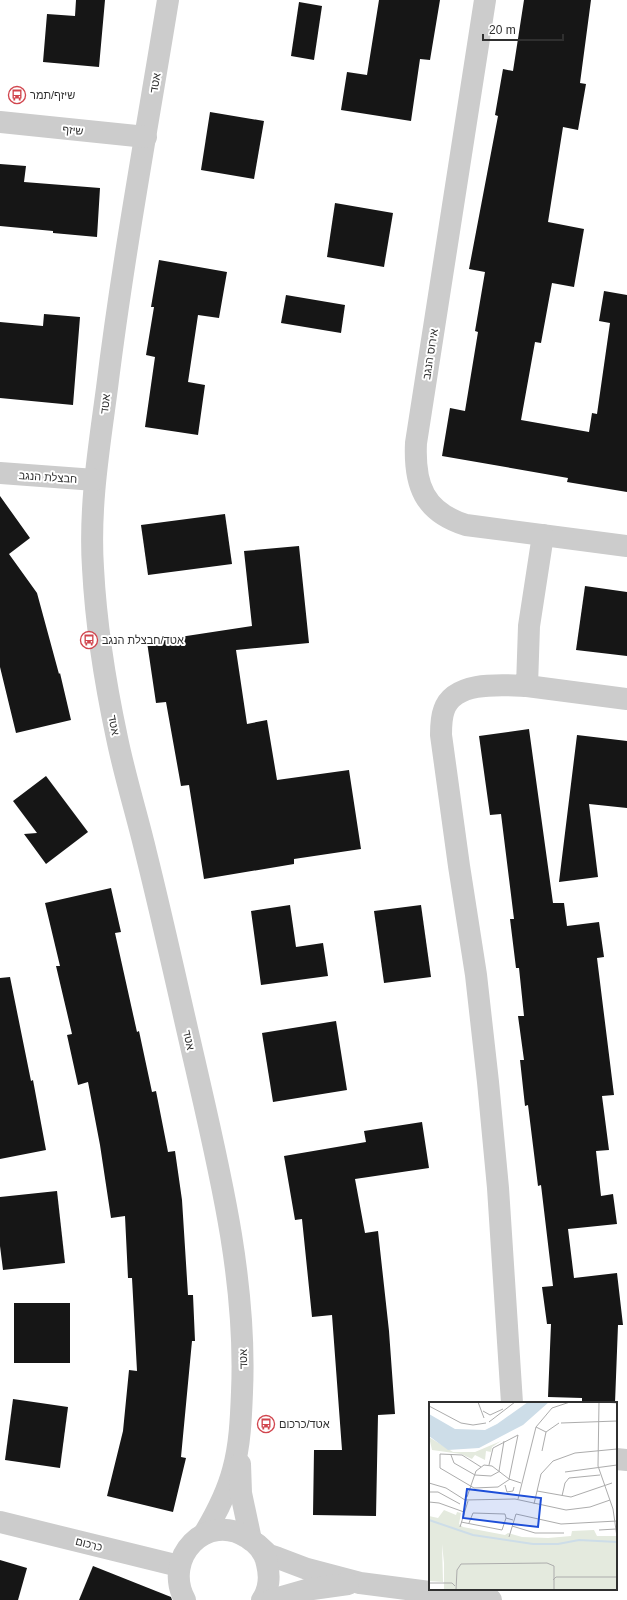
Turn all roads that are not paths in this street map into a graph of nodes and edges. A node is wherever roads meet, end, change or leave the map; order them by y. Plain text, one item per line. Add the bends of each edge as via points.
1 (168, 0) edge
2 (485, 0) edge
3 (0, 122) edge
4 (146, 137) junction
5 (0, 473) edge
6 (95, 480) junction
7 (543, 534) junction
8 (627, 546) edge
9 (527, 686) junction
10 (627, 699) edge
11 (512, 1402) edge
12 (238, 1444) junction
13 (617, 1459) edge
14 (627, 1460) edge
15 (0, 1522) edge
16 (204, 1534) junction
17 (254, 1542) junction
18 (179, 1566) junction
19 (360, 1583) junction
20 (185, 1600) edge
21 (262, 1600) edge
22 (271, 1600) edge
23 (492, 1600) edge

1 - 4 street, אטד
2 - 7 street, אירוס הנגב via 416,443 416,472 424,494 446,517 466,525
3 - 4 street, שיזף
4 - 6 street, אטד via 113,342
5 - 6 street, חבצלת הנגב
6 - 12 street, אטד via 92,562 104,671 117,739 213,1142 235,1265 242,1319 243,1371
7 - 8 street, אירוס הנגב
7 - 9 street via 529,626
9 - 10 street
9 - 11 street via 488,686 471,688 457,694 444,709 441,735 476,975 488,1082
12 - 16 street, אטד via 233,1473 221,1505
12 - 17 street, אטד via 241,1493
13 - 14 street
15 - 18 street, כרכום
16 - 17 street via 225,1530 239,1533
16 - 18 street via 188,1548
17 - 19 street via 274,1557
17 - 21 street, אטד via 264,1556 268,1570 268,1585
18 - 20 street via 178,1581
19 - 22 street via 306,1590
19 - 23 street

